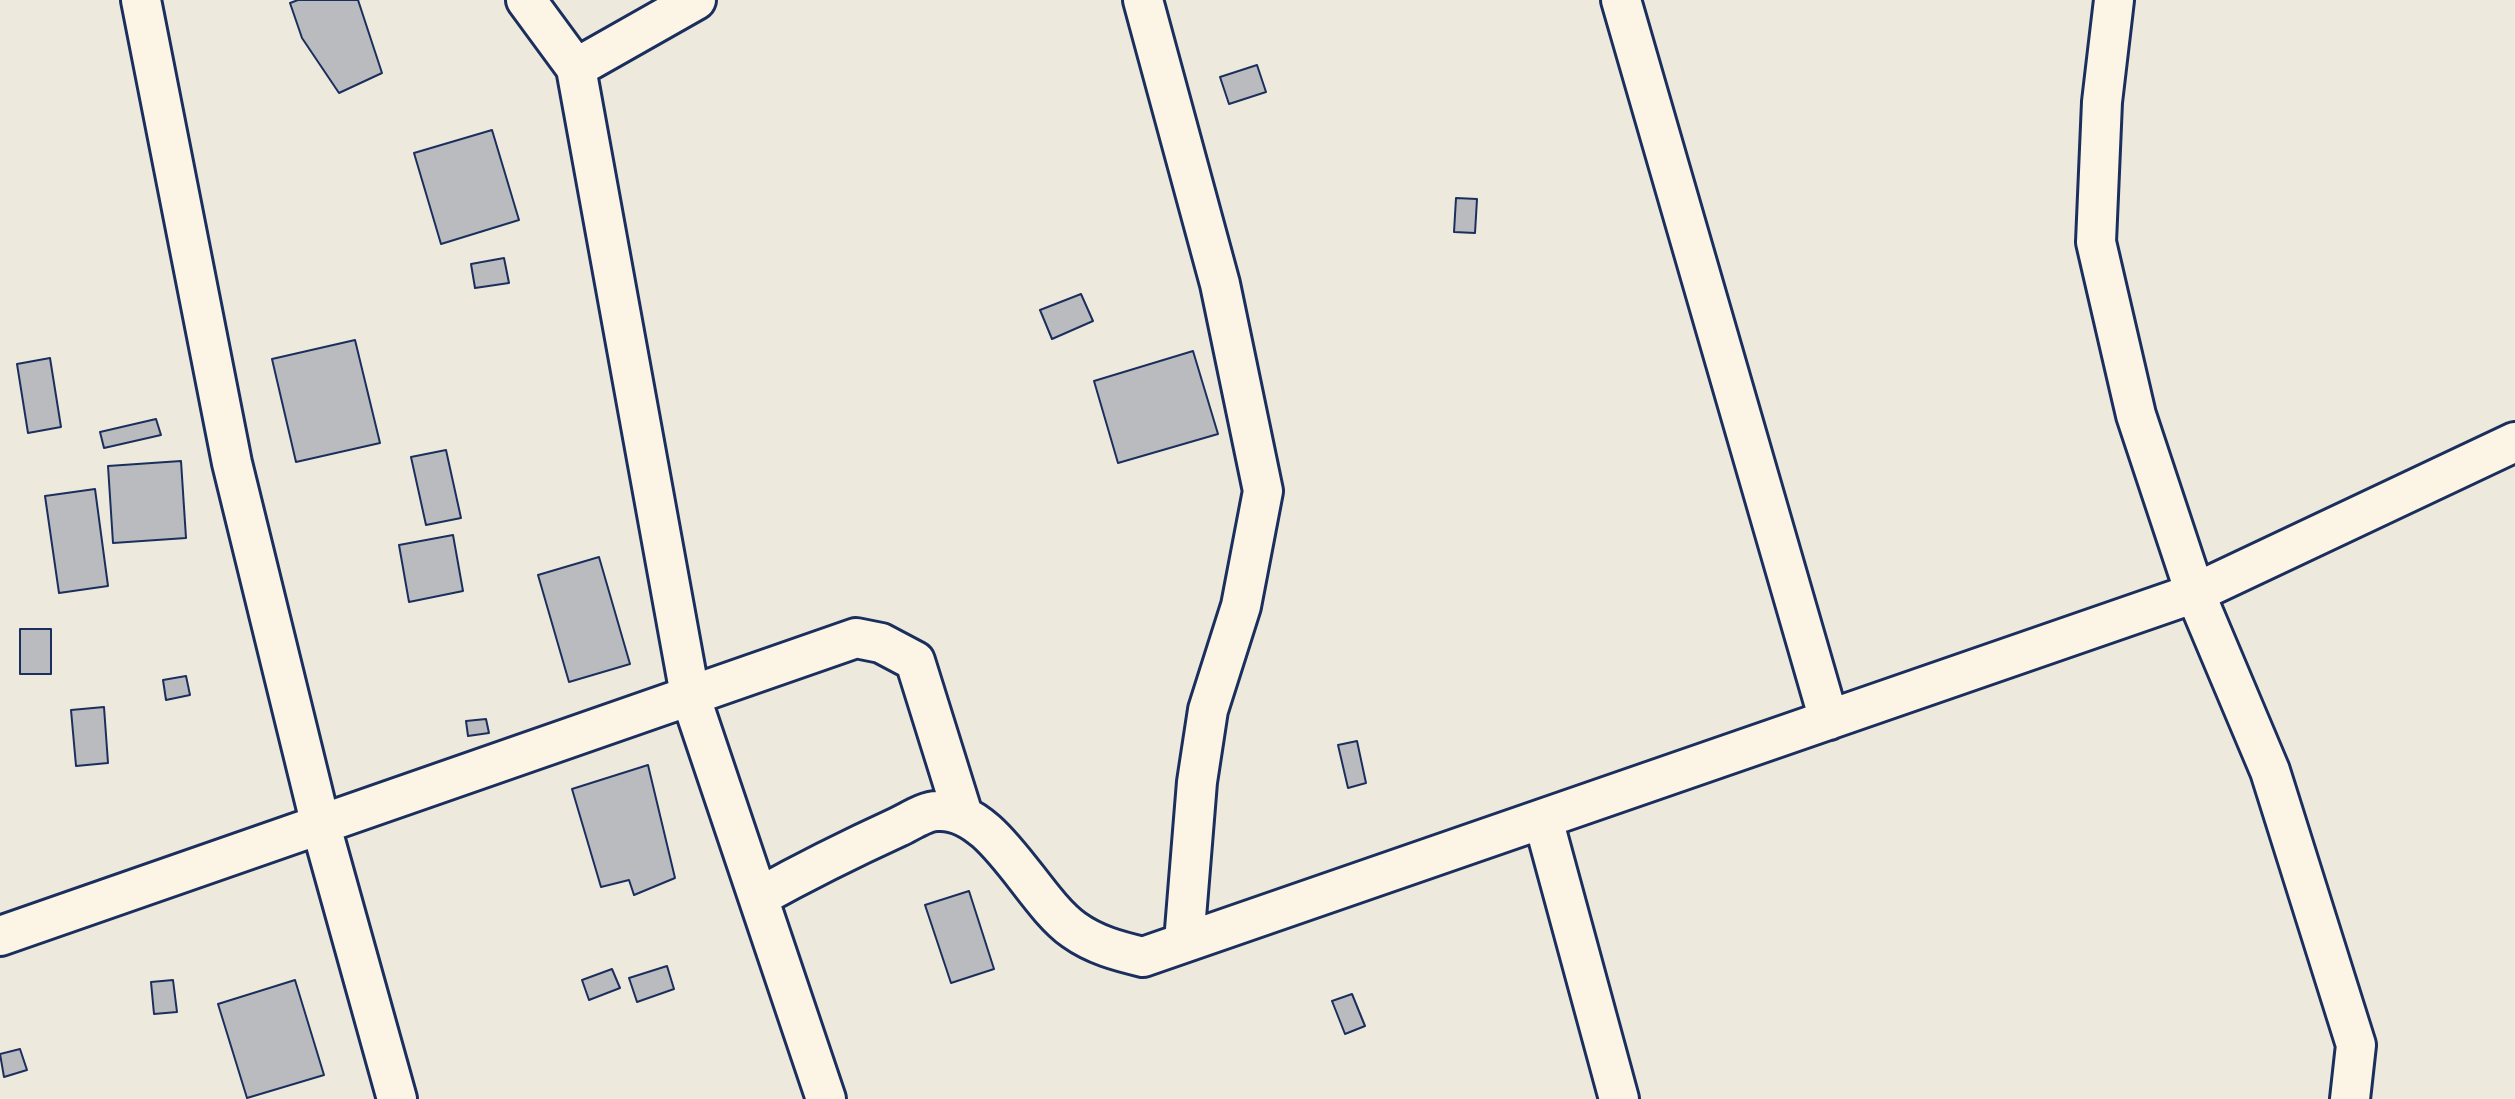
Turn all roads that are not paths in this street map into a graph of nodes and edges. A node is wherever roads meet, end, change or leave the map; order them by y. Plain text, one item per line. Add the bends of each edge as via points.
1 (141, 0) edge
2 (526, 0) edge
3 (696, 0) edge
4 (1143, 0) edge
5 (1621, 0) edge
6 (2114, 0) edge
7 (576, 68) junction
8 (2515, 442) edge
9 (2195, 593) junction
10 (690, 695) junction
11 (1829, 720) junction
12 (963, 815) junction
13 (1543, 819) junction
14 (321, 826) junction
15 (759, 897) junction
16 (0, 936) edge
17 (1184, 942) junction
18 (397, 1099) edge
19 (826, 1099) edge
20 (1619, 1099) edge
21 (2350, 1099) edge

1 - 14 street via 232,463
2 - 7 street
3 - 7 street
4 - 17 street via 1220,284 1263,491 1241,606 1208,710 1196,782
5 - 11 street
6 - 9 street via 2102,102 2096,242 2136,415
7 - 10 street
8 - 9 street
9 - 11 street
9 - 21 street via 2270,771 2356,1045
10 - 12 street via 856,638 881,643 915,661
10 - 14 street
10 - 15 street
11 - 13 street
12 - 15 street via 935,810 821,862
12 - 17 street via 990,834 1072,930 1107,948 1143,957
13 - 17 street
13 - 20 street
14 - 16 street
14 - 18 street
15 - 19 street

